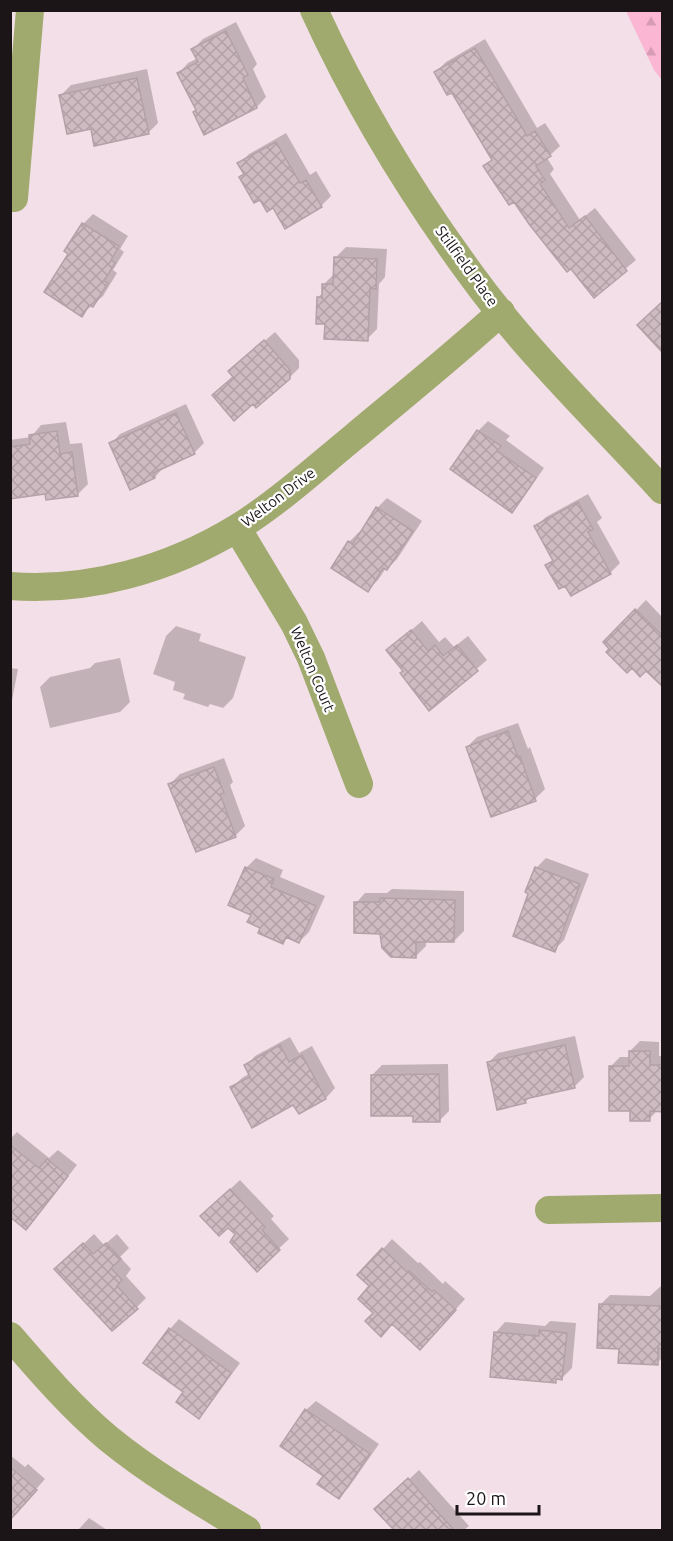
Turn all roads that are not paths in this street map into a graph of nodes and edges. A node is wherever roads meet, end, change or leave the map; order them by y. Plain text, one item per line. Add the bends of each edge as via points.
1 (30, 10) edge
2 (314, 10) edge
3 (14, 198) dead end
4 (501, 312) junction
5 (663, 490) edge
6 (237, 528) junction
7 (10, 586) edge
8 (359, 784) dead end
9 (663, 1208) edge
10 (549, 1210) dead end
11 (10, 1336) edge
12 (247, 1530) edge

1 - 3 street
2 - 4 street, Stillfield Place via 383,143 466,268
4 - 5 street, Stillfield Place
4 - 6 street, Welton Drive via 456,353
6 - 7 street, Welton Drive via 188,554 126,575 85,584
6 - 8 street, Welton Court via 312,658
9 - 10 street
11 - 12 street via 48,1380 108,1438 167,1482

